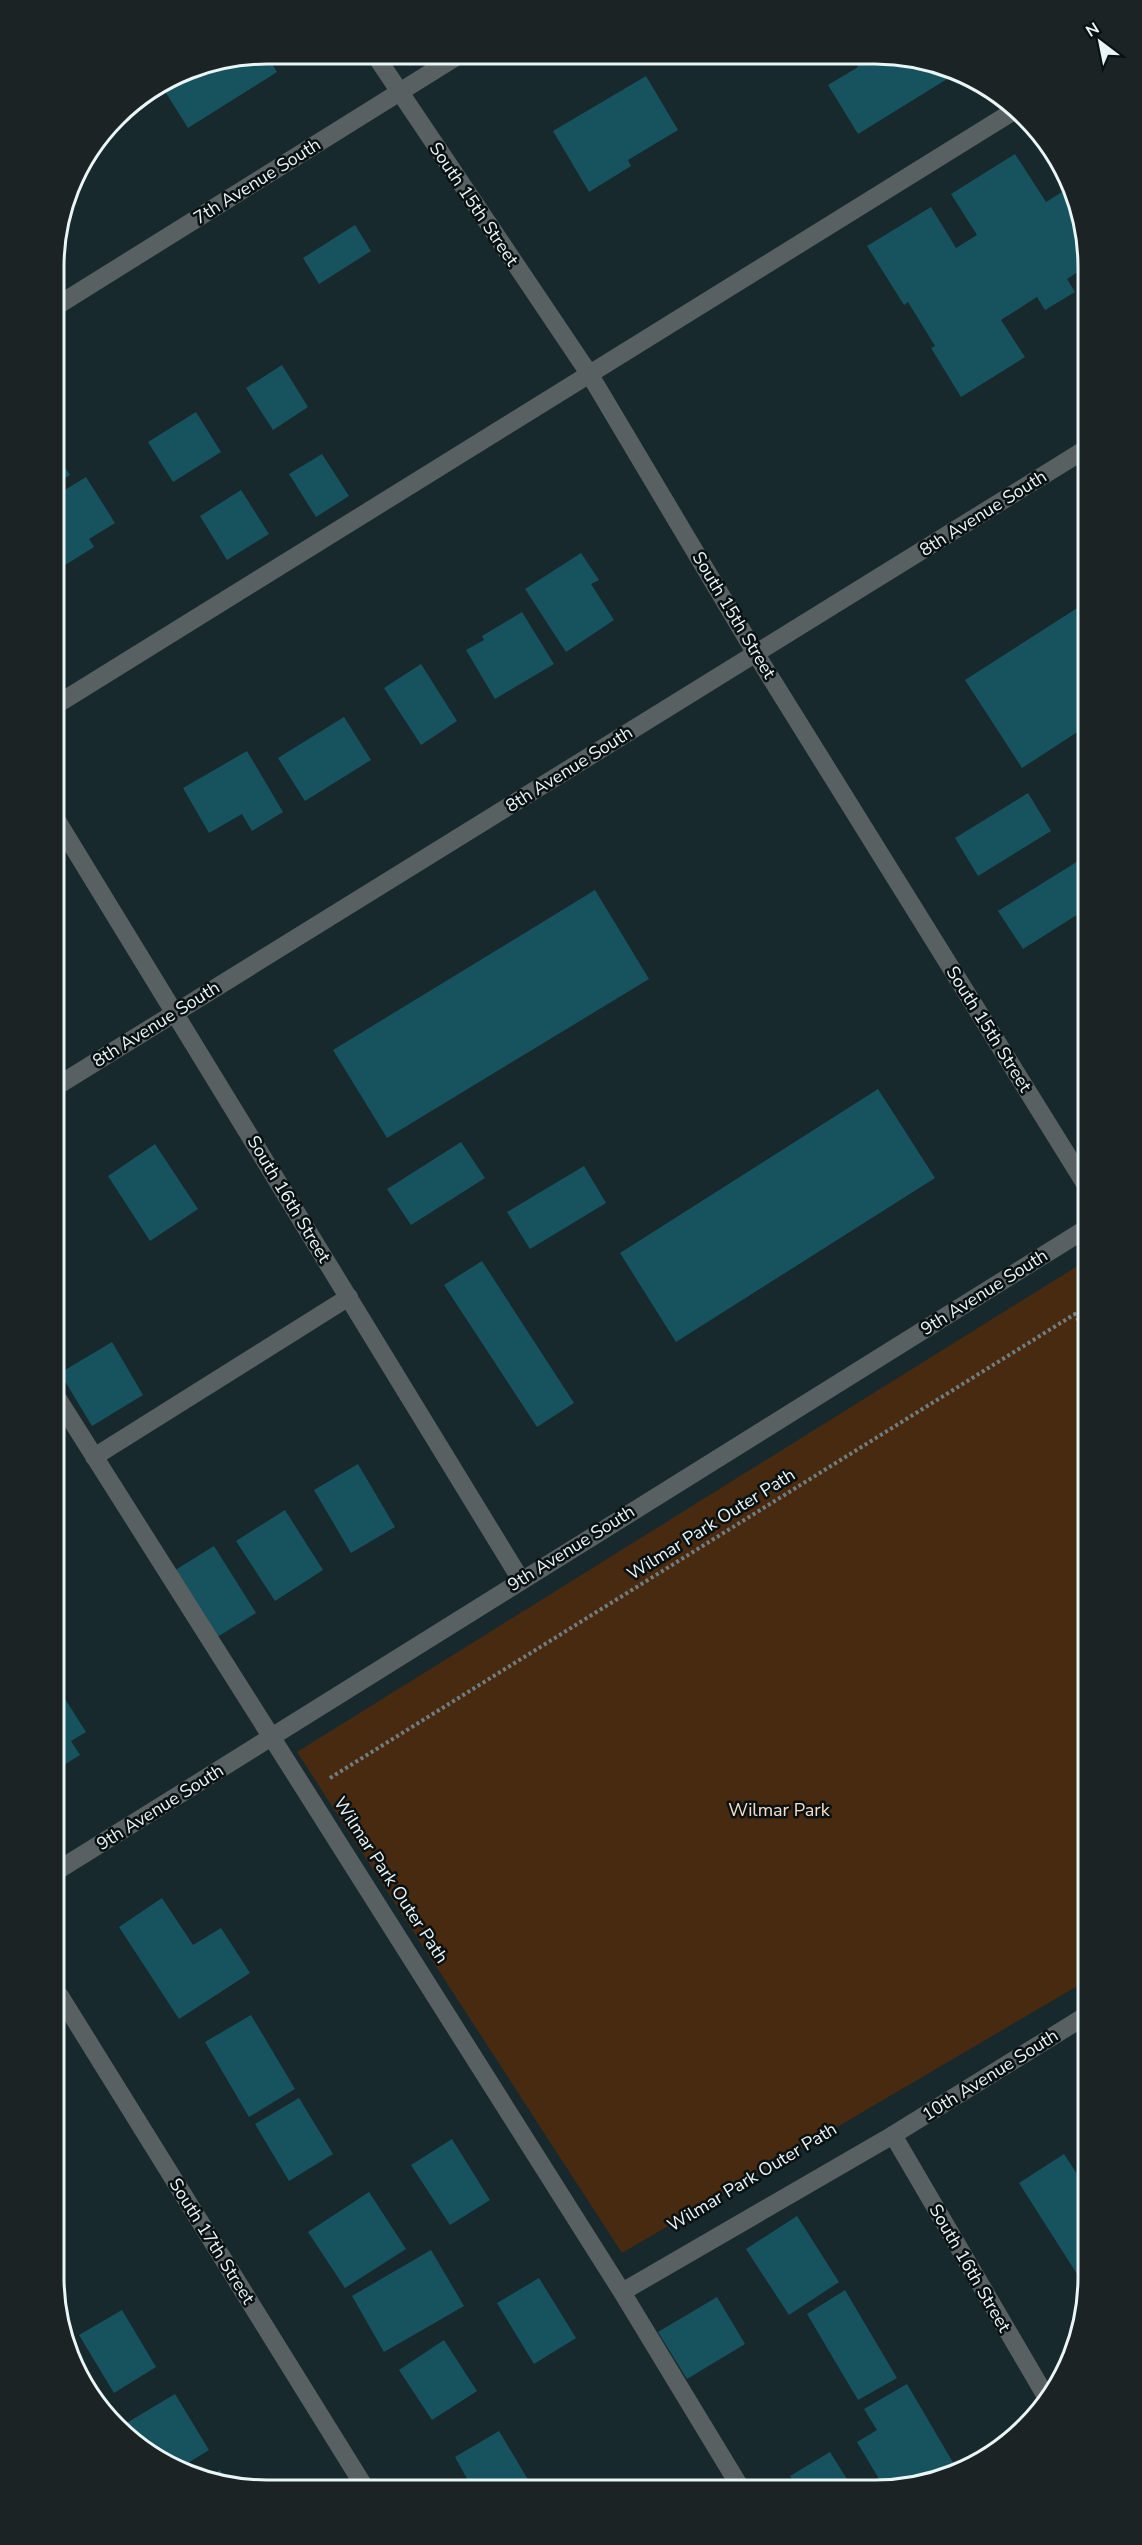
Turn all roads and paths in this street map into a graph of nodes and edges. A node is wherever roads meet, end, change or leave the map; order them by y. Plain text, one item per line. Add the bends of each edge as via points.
1 (381, 65) edge
2 (444, 65) edge
3 (399, 93) junction
4 (1008, 115) edge
5 (65, 301) edge
6 (590, 375) junction
7 (1078, 455) edge
8 (756, 654) junction
9 (65, 700) edge
10 (65, 833) edge
11 (175, 1011) junction
12 (65, 1081) edge
13 (1078, 1172) edge
14 (1078, 1234) edge
15 (349, 1297) junction
16 (1077, 1318) edge
17 (64, 1409) edge
18 (94, 1457) junction
19 (521, 1580) junction
20 (272, 1737) junction
21 (326, 1780) dead end
22 (64, 1866) edge
23 (64, 2003) edge
24 (1077, 2021) edge
25 (893, 2135) junction
26 (622, 2292) junction
27 (1043, 2391) edge
28 (360, 2480) edge
29 (736, 2480) edge

1 - 3 street, South 15th Street
2 - 3 street, 7th Avenue South
3 - 5 street, 7th Avenue South
3 - 6 street, South 15th Street
4 - 6 street
6 - 8 street, South 15th Street
6 - 9 street
7 - 8 street, 8th Avenue South
8 - 11 street, 8th Avenue South
8 - 13 street, South 15th Street
10 - 11 street, South 16th Street
11 - 12 street, 8th Avenue South
11 - 15 street, South 16th Street
14 - 19 street, 9th Avenue South
15 - 18 street
15 - 19 street, South 16th Street
16 - 21 path, Wilmar Park Outer Path via 1075,1314
17 - 18 street
18 - 20 street
19 - 20 street, 9th Avenue South
20 - 22 street, 9th Avenue South
20 - 26 street
23 - 28 street, South 17th Street
24 - 25 street, 10th Avenue South
25 - 26 street, 10th Avenue South
25 - 27 street, South 16th Street
26 - 29 street

